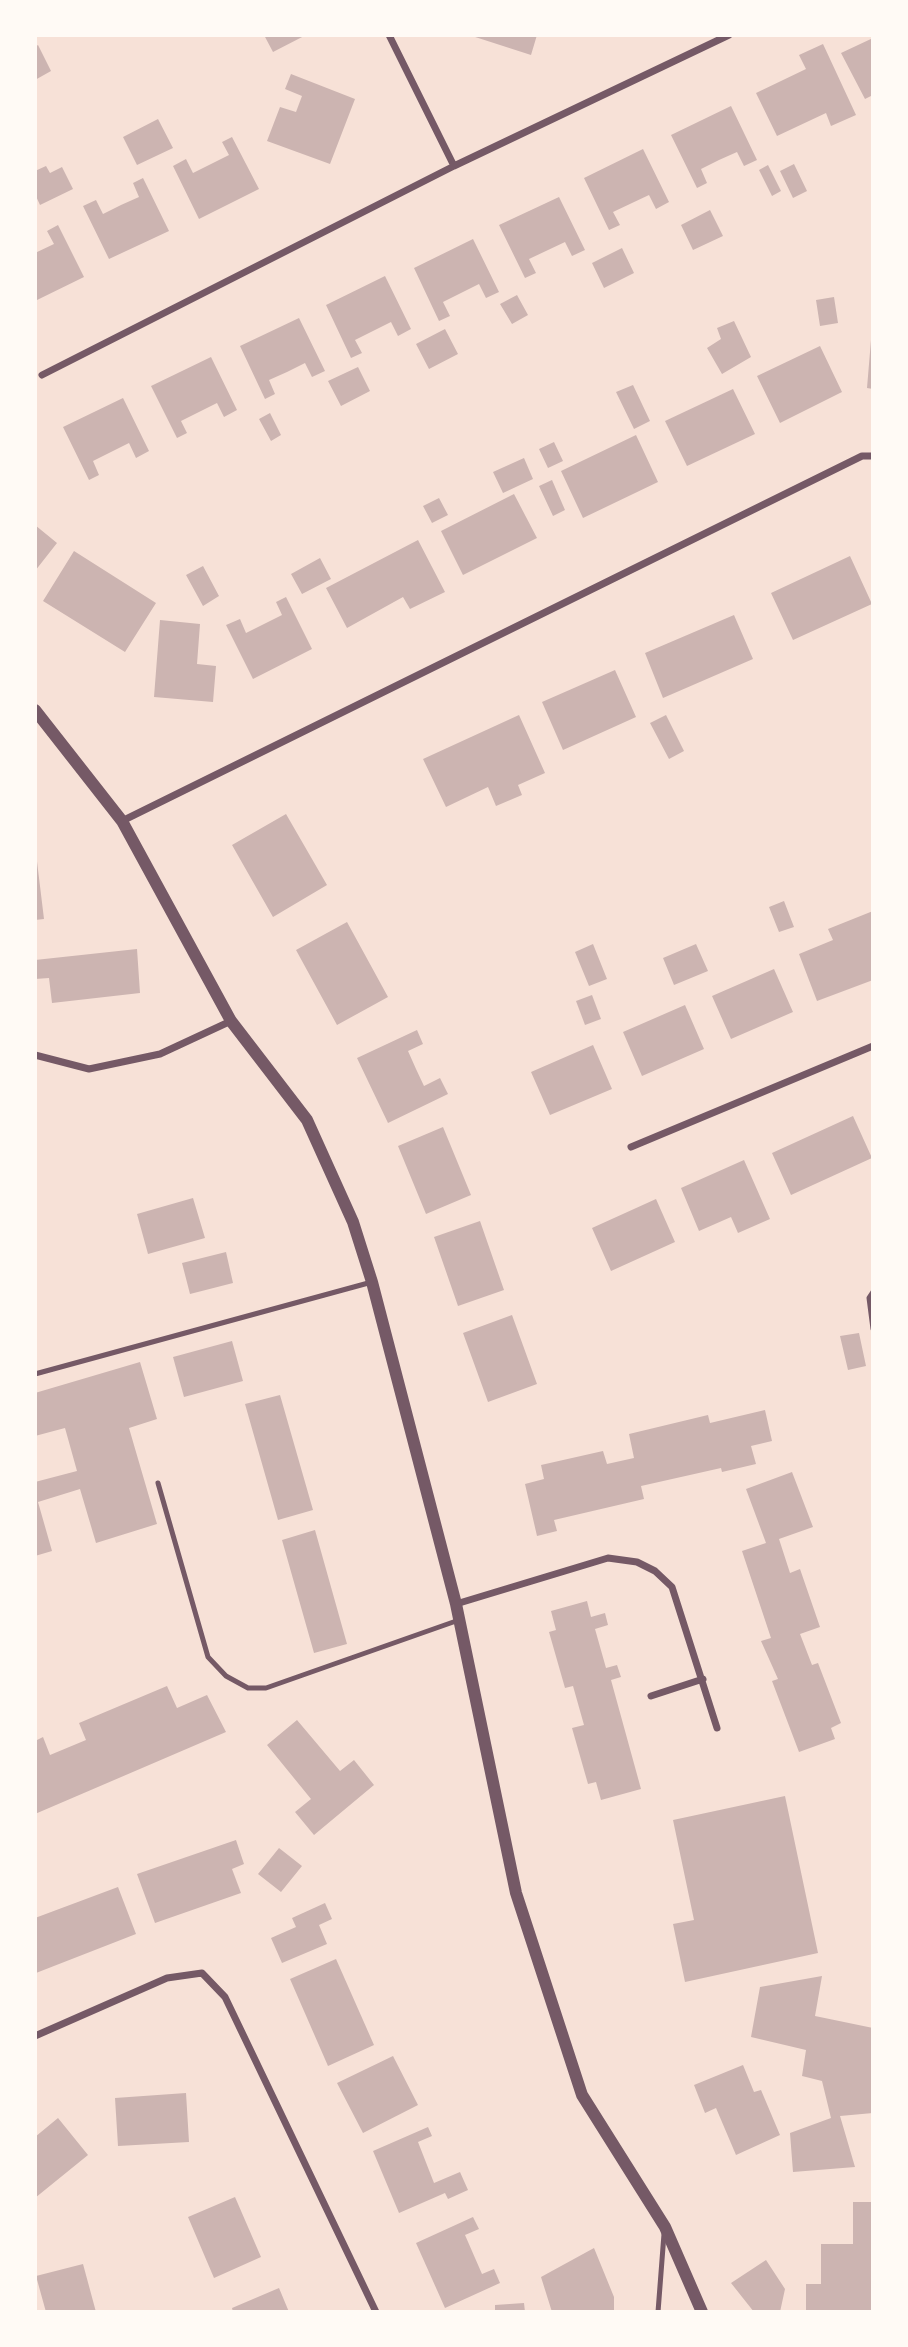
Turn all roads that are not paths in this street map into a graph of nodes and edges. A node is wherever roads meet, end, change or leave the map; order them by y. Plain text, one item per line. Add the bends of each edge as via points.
1 (389, 35) edge
2 (729, 35) edge
3 (454, 166) junction
4 (42, 374) dead end
5 (873, 456) edge
6 (35, 710) edge
7 (122, 821) junction
8 (231, 1021) junction
9 (873, 1046) edge
10 (35, 1055) edge
11 (631, 1147) dead end
12 (372, 1282) junction
13 (873, 1292) edge
14 (873, 1329) edge
15 (35, 1374) edge
16 (158, 1483) dead end
17 (456, 1604) junction
18 (459, 1620) junction
19 (703, 1679) junction
20 (651, 1696) dead end
21 (717, 1728) dead end
22 (35, 2036) edge
23 (665, 2227) junction
24 (376, 2312) edge
25 (658, 2312) edge
26 (702, 2312) edge

1 - 3 street
2 - 3 street
3 - 4 street
5 - 7 street via 862,456
6 - 7 street
7 - 8 street
8 - 10 street via 160,1054 89,1069
8 - 12 street via 307,1120 353,1222
9 - 11 street
12 - 15 lane
12 - 17 street
13 - 14 lane via 869,1298
16 - 18 lane via 208,1657 226,1676 248,1688 266,1688
17 - 18 street
17 - 19 street via 608,1558 637,1562 672,1587
18 - 23 street via 516,1893 582,2095
19 - 20 street
19 - 21 street
22 - 24 street via 167,1978 202,1973 225,1997
23 - 25 lane
23 - 26 street

